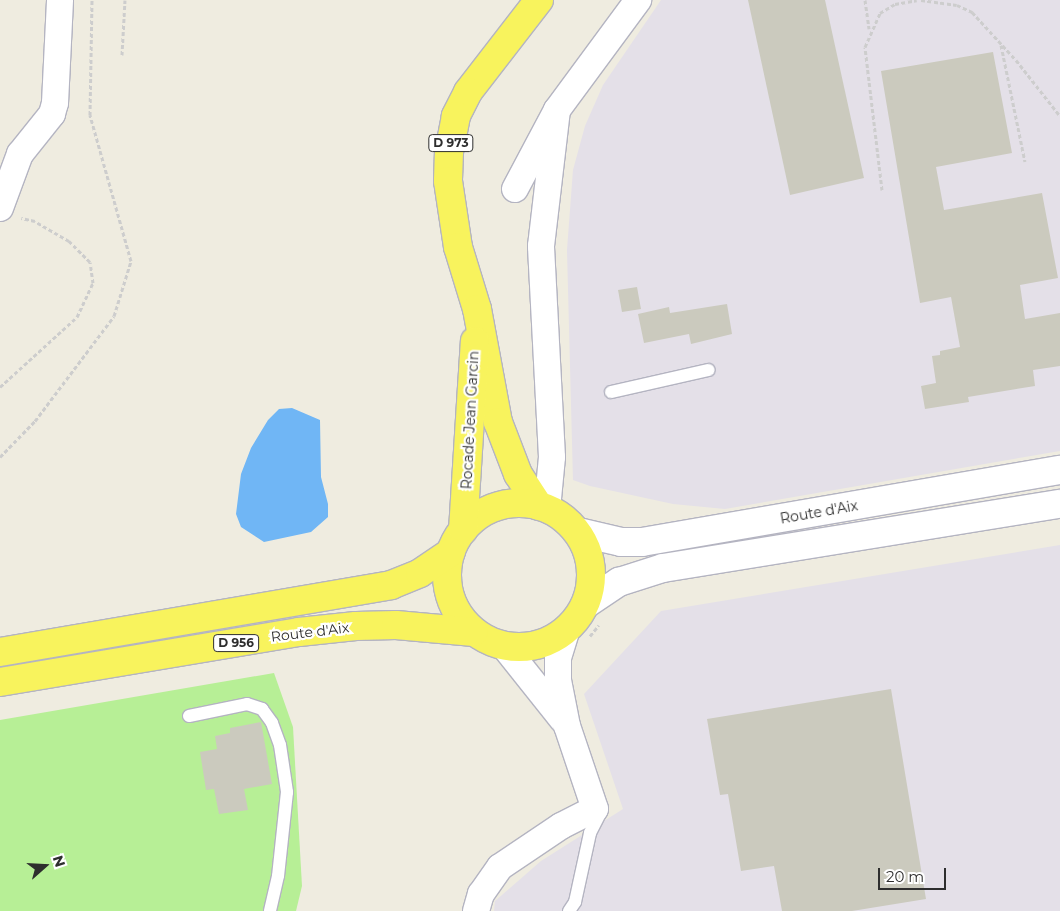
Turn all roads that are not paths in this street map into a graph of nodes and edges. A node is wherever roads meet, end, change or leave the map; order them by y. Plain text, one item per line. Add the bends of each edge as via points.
1 (60, 0) edge
2 (539, 0) edge
3 (638, 0) edge
4 (558, 110) junction
5 (515, 189) dead end
6 (9, 212) edge
7 (477, 309) junction
8 (709, 370) dead end
9 (611, 392) dead end
10 (1060, 470) edge
11 (1060, 504) edge
12 (543, 507) junction
13 (578, 532) junction
14 (457, 541) junction
15 (586, 604) junction
16 (474, 632) junction
17 (566, 632) junction
18 (504, 646) junction
19 (0, 652) edge
20 (0, 682) edge
21 (189, 716) dead end
22 (567, 726) junction
23 (599, 814) dead end
24 (270, 911) edge
25 (476, 911) edge
26 (569, 911) edge

1 - 6 street via 56,103 52,114 16,160
2 - 7 main road, Rocade Jean Garcin / D 973 via 468,92 456,116 449,151 452,216
3 - 4 street
4 - 5 street
4 - 12 street via 541,246 552,457
7 - 12 main road, Rocade Jean Garcin / D 973 via 498,422 518,474
7 - 14 main road, Rocade Jean Garcin / D 973
8 - 9 lane
10 - 13 main road, Route d'Aix via 642,542 621,542
11 - 15 main road via 663,568 619,582
12 - 13 main road via 561,516
12 - 14 main road via 522,503 489,509
13 - 15 main road via 587,549 591,567 591,586
14 - 16 main road via 448,587 462,619
14 - 19 main road, Route d'Aix / D 956 via 420,573 391,585
15 - 17 main road
16 - 18 main road
16 - 20 main road, Route d'Aix / D 956 via 396,625 347,627
17 - 18 main road via 536,646
17 - 22 street via 557,667
18 - 22 street
21 - 24 lane via 247,704 262,709 272,723 280,745 287,792 278,876
22 - 25 street via 595,809 560,826 500,867 481,894
23 - 26 lane via 590,833 575,902

